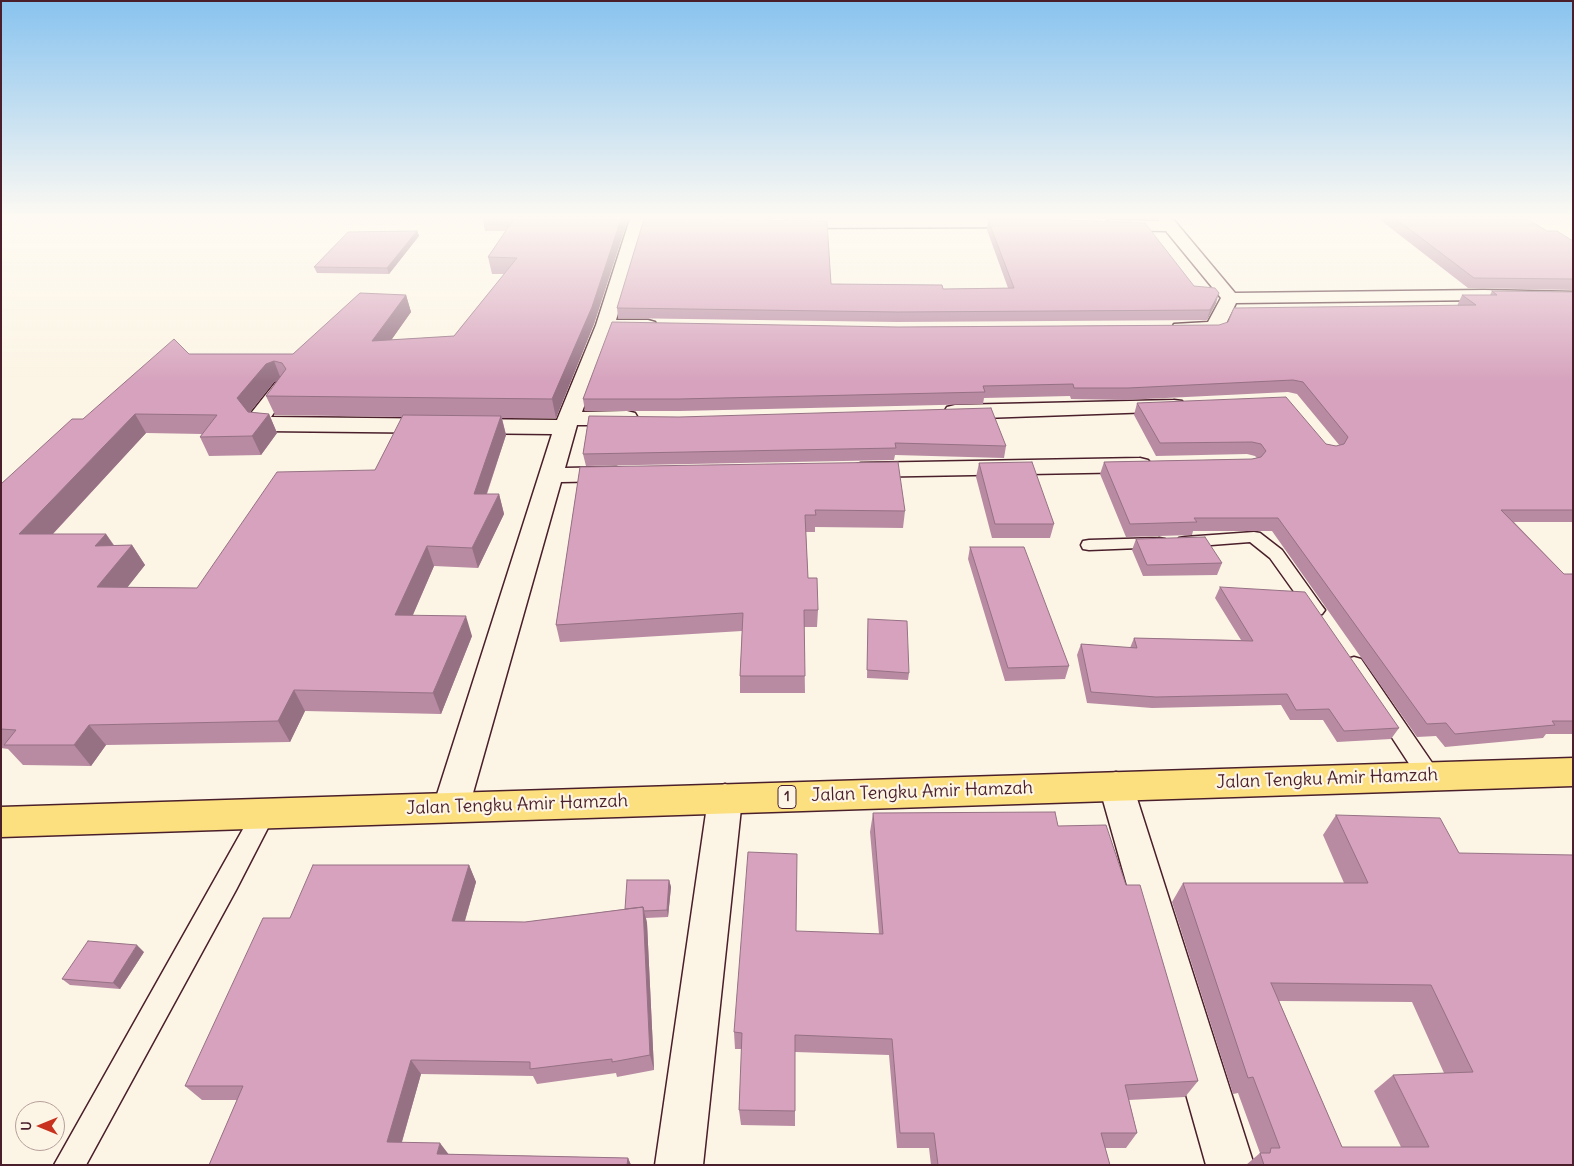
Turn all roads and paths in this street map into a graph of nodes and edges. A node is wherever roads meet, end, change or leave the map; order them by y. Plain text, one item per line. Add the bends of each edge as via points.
1 (624, 273) edge
2 (1210, 273) edge
3 (1573, 297) edge
4 (1230, 298) junction
5 (605, 325) junction
6 (663, 326) edge
7 (1165, 328) edge
8 (282, 387) edge
9 (1192, 405) edge
10 (937, 413) edge
11 (645, 418) edge
12 (567, 423) junction
13 (1157, 465) edge
14 (838, 470) edge
15 (639, 474) edge
16 (549, 475) junction
17 (1089, 545) dead end
18 (1326, 624) edge
19 (1342, 647) edge
20 (1573, 772) edge
21 (1429, 776) junction
22 (1116, 786) junction
23 (725, 798) junction
24 (451, 807) junction
25 (264, 813) junction
26 (1, 822) edge
27 (69, 1165) edge
28 (679, 1165) edge
29 (1230, 1165) edge

1 - 5 street
2 - 4 street
3 - 4 street via 1484,294
4 - 7 street via 1215,328
5 - 6 street
5 - 12 street
8 - 12 street via 259,417 265,424
9 - 10 street
11 - 12 street
12 - 16 street
13 - 14 street
15 - 16 street
16 - 24 street
17 - 18 lane via 1254,537 1276,554
19 - 21 lane
20 - 21 highway, Jalan Tengku Amir Hamzah / 1
21 - 22 highway, Jalan Tengku Amir Hamzah / 1
22 - 23 highway, Jalan Tengku Amir Hamzah / 1
22 - 29 street
23 - 24 highway, Jalan Tengku Amir Hamzah / 1
23 - 28 street
24 - 25 highway, Jalan Tengku Amir Hamzah / 1
25 - 26 highway, Jalan Tengku Amir Hamzah / 1
25 - 27 lane

